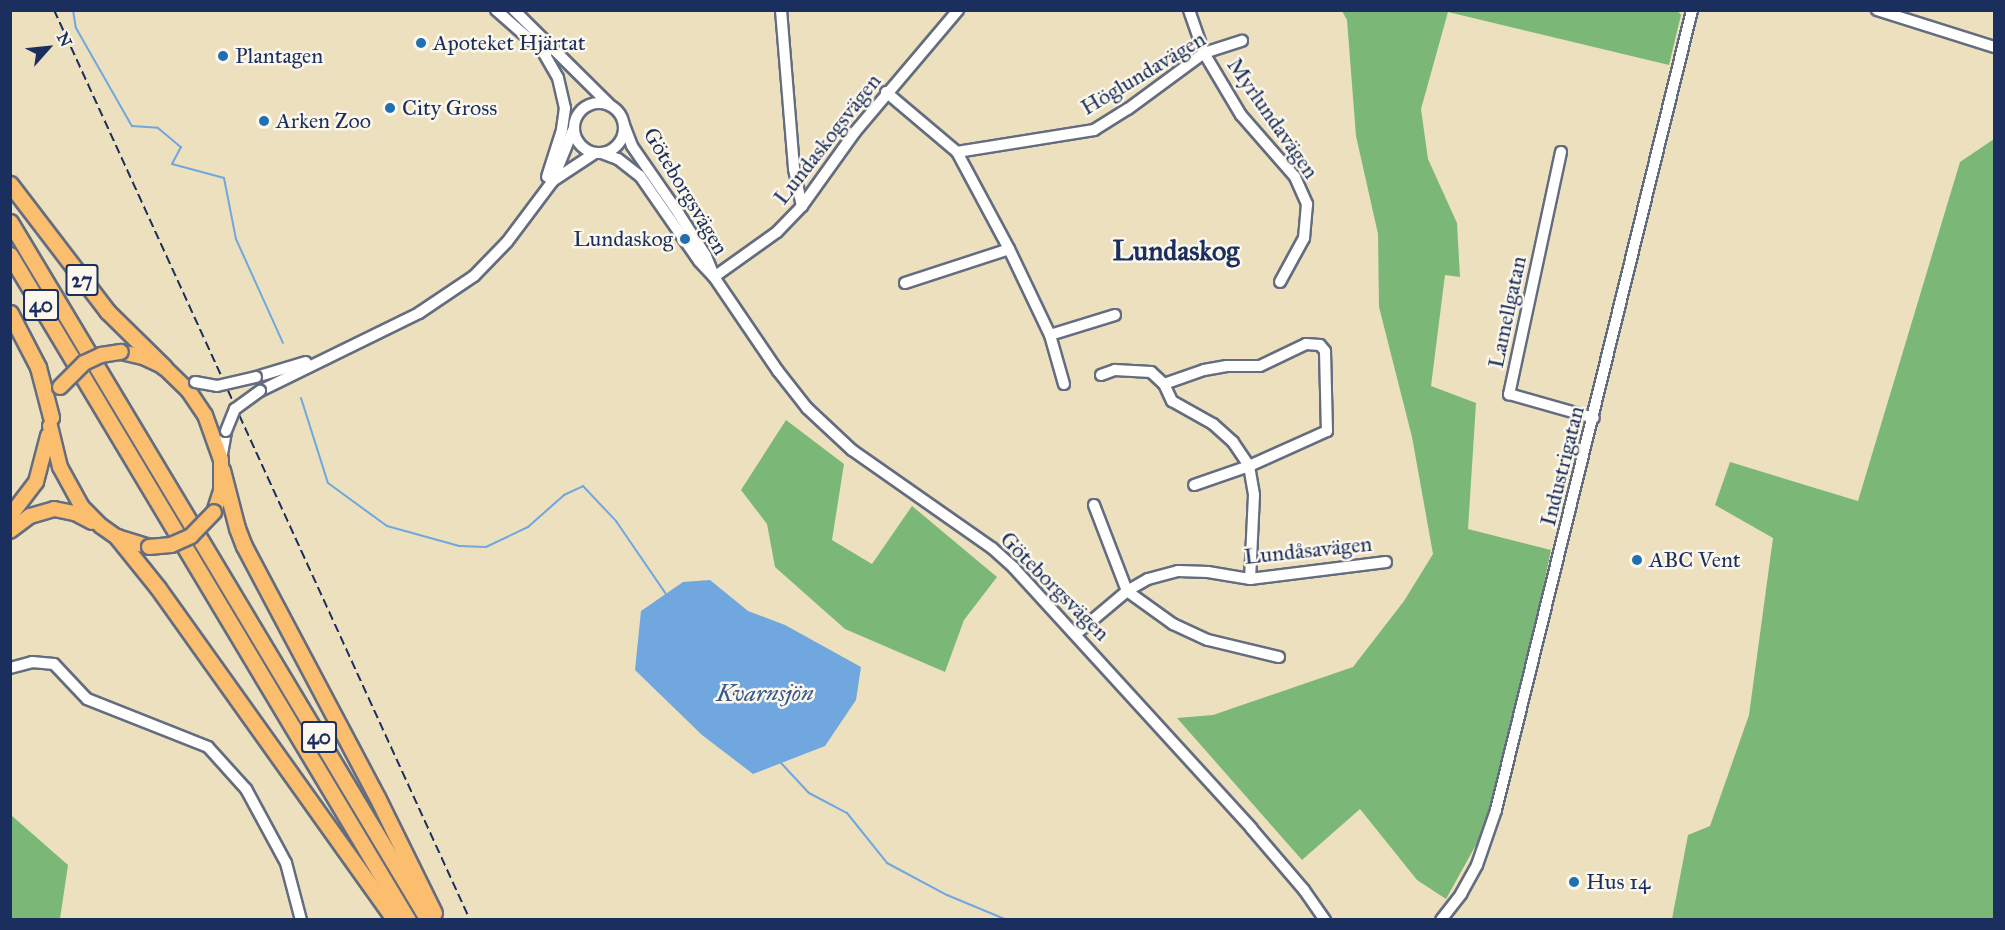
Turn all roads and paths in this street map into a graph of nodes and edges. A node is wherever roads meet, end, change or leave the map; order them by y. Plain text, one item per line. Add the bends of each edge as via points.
1 (496, 10) edge
2 (514, 10) edge
3 (781, 10) edge
4 (958, 10) edge
5 (1189, 10) edge
6 (1692, 10) edge
7 (1877, 10) edge
8 (1893, 13) edge
9 (1242, 41) dead end
10 (1995, 47) edge
11 (542, 50) junction
12 (1204, 53) junction
13 (886, 92) junction
14 (611, 105) junction
15 (575, 118) junction
16 (624, 125) junction
17 (573, 130) junction
18 (957, 152) junction
19 (1561, 152) dead end
20 (598, 153) junction
21 (552, 182) junction
22 (10, 184) edge
23 (541, 198) junction
24 (802, 206) junction
25 (10, 222) edge
26 (1009, 249) junction
27 (10, 255) edge
28 (714, 277) junction
29 (1280, 282) dead end
30 (905, 283) dead end
31 (10, 313) edge
32 (1115, 315) dead end
33 (1050, 335) junction
34 (324, 357) junction
35 (164, 367) junction
36 (1101, 375) dead end
37 (177, 378) junction
38 (1064, 384) dead end
39 (1164, 384) junction
40 (1594, 418) junction
41 (51, 422) junction
42 (222, 465) junction
43 (1249, 466) junction
44 (1194, 485) dead end
45 (1094, 505) dead end
46 (10, 516) edge
47 (101, 525) junction
48 (10, 531) edge
49 (117, 537) junction
50 (1386, 562) dead end
51 (1250, 579) junction
52 (1127, 591) junction
53 (1076, 634) junction
54 (1279, 657) dead end
55 (10, 668) edge
56 (301, 920) edge
57 (395, 920) edge
58 (408, 920) edge
59 (428, 920) edge
60 (437, 920) edge
61 (1325, 920) edge
62 (1441, 920) edge

1 - 11 street
2 - 14 street
3 - 24 street via 794,169
4 - 13 street, Lundaskogsvägen
5 - 12 street, Myrlundavägen
6 - 40 street, Industrigatan
7 - 8 street
8 - 10 street
9 - 12 street, Höglundavägen
11 - 15 street via 564,76
11 - 23 street via 558,78 565,108
12 - 18 street, Höglundavägen via 1094,129
12 - 29 street, Myrlundavägen via 1241,115 1295,177 1307,204 1304,238
13 - 18 street
13 - 24 street, Lundaskogsvägen
14 - 15 street via 590,104
14 - 16 street
15 - 17 street
16 - 20 street via 620,141 613,149
16 - 28 street, Göteborgsvägen via 632,146 700,248
17 - 20 street via 582,147
17 - 21 street
18 - 26 street
19 - 40 street, Lamellgatan via 1509,394
20 - 21 street
20 - 28 street, Göteborgsvägen via 618,159 640,176
21 - 23 street
22 - 35 highway, 27 via 107,311
23 - 34 street via 507,242 459,286 419,313
24 - 28 street, Lundaskogsvägen via 777,232
25 - 59 highway, 40
26 - 30 street
26 - 33 street
27 - 58 highway, 40
28 - 53 street, Göteborgsvägen via 778,371 828,428 872,464 992,548
31 - 41 highway, 27 via 38,367
32 - 33 street
33 - 38 street
34 - 37 street, bridge via 217,386
34 - 42 street, bridge via 235,409 226,431
35 - 37 main road, 27
35 - 41 main road, 27, bridge via 121,352 84,363 60,387
36 - 39 street via 1116,370 1151,372
37 - 42 main road, 27 via 205,415
39 - 43 street via 1172,401 1213,424 1233,442
39 - 43 street via 1204,370 1260,366 1306,344 1323,347 1327,432
40 - 62 street, Industrigatan via 1496,810 1477,865
41 - 46 main road, 27 via 36,482
41 - 47 main road, 27 via 56,455 67,484 82,507
42 - 49 main road, 27, bridge via 214,512 191,536 171,545 149,547
42 - 60 highway via 244,546
43 - 44 street
43 - 51 street via 1254,495
45 - 52 street
47 - 48 main road, 27 via 54,509 30,516
47 - 49 main road, 27
49 - 57 highway via 158,588
50 - 51 street, Lundåsavägen
51 - 52 street, Lundåsavägen via 1178,571 1148,579
52 - 53 street, Lundåsavägen
52 - 54 street via 1173,624 1208,640
53 - 61 street, Göteborgsvägen via 1251,828
55 - 56 street via 32,662 54,664 87,699 208,747 246,789 286,863

